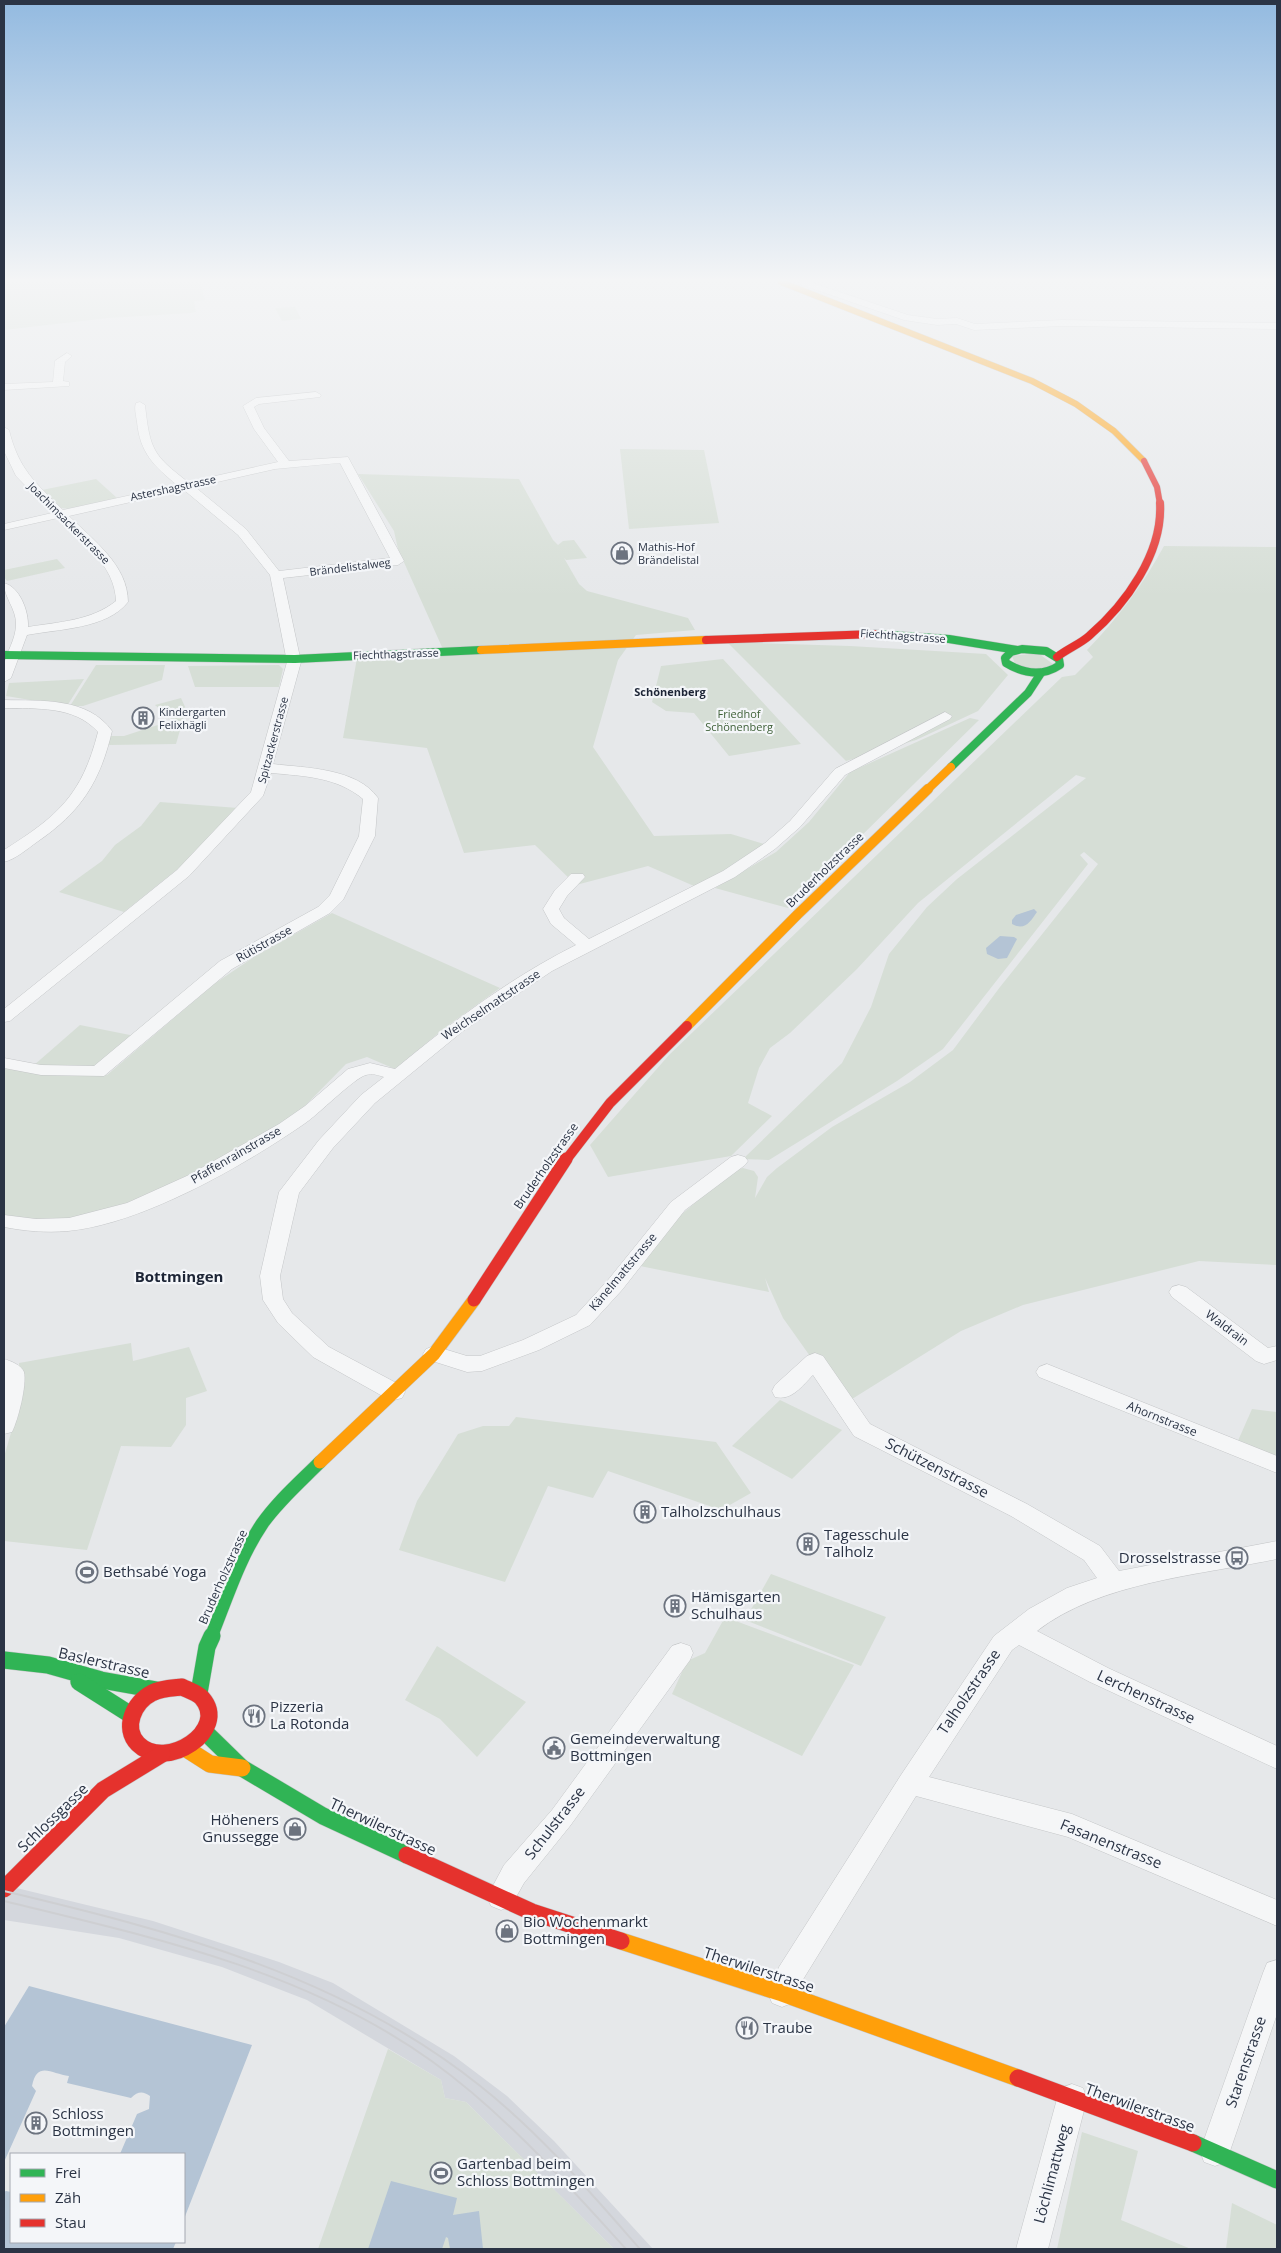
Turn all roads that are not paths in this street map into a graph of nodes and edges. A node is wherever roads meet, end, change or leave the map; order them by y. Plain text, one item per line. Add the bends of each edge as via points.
1 (1042, 387) edge
2 (316, 395) dead end
3 (140, 405) dead end
4 (4, 430) edge
5 (344, 459) joint
6 (286, 465) junction
7 (184, 486) junction
8 (62, 514) junction
9 (4, 528) edge
10 (276, 575) junction
11 (4, 587) edge
12 (4, 604) edge
13 (18, 604) junction
14 (1104, 619) junction
15 (22, 632) junction
16 (788, 637) junction
17 (1034, 649) junction
18 (1017, 650) junction
19 (10, 655) edge
20 (1058, 657) junction
21 (295, 658) junction
22 (1004, 660) junction
23 (1017, 670) junction
24 (1042, 673) junction
25 (4, 678) edge
26 (4, 704) edge
27 (1015, 705) junction
28 (945, 716) dead end
29 (266, 768) junction
30 (4, 857) edge
31 (577, 877) dead end
32 (586, 945) junction
33 (4, 1017) edge
34 (4, 1064) edge
35 (395, 1075) junction
36 (738, 1160) dead end
37 (4, 1221) edge
38 (1179, 1292) dead end
39 (1277, 1353) edge
40 (434, 1354) junction
41 (4, 1367) edge
42 (1047, 1372) dead end
43 (783, 1391) dead end
44 (394, 1392) junction
45 (4, 1426) edge
46 (1277, 1465) edge
47 (1277, 1550) edge
48 (1113, 1582) junction
49 (1017, 1632) junction
50 (207, 1647) junction
51 (681, 1653) dead end
52 (4, 1660) edge
53 (48, 1665) junction
54 (173, 1686) junction
55 (157, 1690) junction
56 (199, 1693) junction
57 (131, 1715) junction
58 (204, 1731) junction
59 (131, 1738) junction
60 (185, 1748) junction
61 (126, 1753) dead end
62 (162, 1754) junction
63 (1277, 1758) edge
64 (118, 1766) dead end
65 (242, 1768) junction
66 (910, 1783) junction
67 (103, 1790) junction
68 (4, 1889) edge
69 (501, 1897) junction
70 (1277, 1913) edge
71 (1277, 1973) edge
72 (782, 1993) junction
73 (1072, 2099) junction
74 (1215, 2151) junction
75 (1277, 2180) edge
76 (1032, 2249) edge

1 - 14 main road, Bruderholzstrasse via 1080,406 1129,443 1154,479 1159,496 1161,524 1153,550 1140,574
2 - 6 street via 256,401 248,406 259,429
3 - 7 street, Spitzackerstrasse via 148,448 158,464
4 - 8 street, Joachimsackerstrasse via 14,465
5 - 6 street, Astershagstrasse
5 - 10 street, Brändelistalweg via 398,560
6 - 7 street, Astershagstrasse
7 - 8 street, Astershagstrasse
7 - 10 street, Spitzackerstrasse via 242,532
8 - 9 street, Astershagstrasse
8 - 15 street, Joachimsackerstrasse via 113,569 123,596 122,602 98,617
10 - 21 street, Spitzackerstrasse
11 - 13 street
12 - 13 street
13 - 15 street via 23,618
14 - 17 main road, Bruderholzstrasse via 1066,641
14 - 20 main road, Bruderholzstrasse via 1091,634
15 - 19 street
16 - 18 main road, Fiechthagstrasse via 902,634
16 - 21 main road, Fiechthagstrasse
16 - 22 main road, Fiechthagstrasse via 932,643 975,650
17 - 18 main road, Bruderholzstrasse
17 - 20 main road, Bruderholzstrasse
18 - 22 main road
19 - 21 main road, Fiechthagstrasse
19 - 25 street
20 - 24 main road, Bruderholzstrasse via 1059,666
21 - 29 street, Spitzackerstrasse
22 - 23 main road
23 - 24 main road
23 - 27 main road via 1019,683
24 - 27 main road, Bruderholzstrasse
26 - 30 street via 80,711 98,720 105,731 91,776 76,802 58,822
27 - 40 main road, Bruderholzstrasse via 798,914 610,1103 576,1144 462,1318
28 - 32 street, Weichselmattstrasse via 840,772 795,824 729,874
29 - 33 street, Spitzackerstrasse via 258,793 182,873
29 - 34 street, Rütistrasse via 321,774 352,783 371,798 367,836 337,897 324,910 226,965 98,1072 41,1070
31 - 32 street via 551,909 557,921
32 - 35 street, Weichselmattstrasse via 456,1026
35 - 37 street, Pfaffenrainstrasse via 378,1068 363,1068 303,1116 211,1172 120,1213 70,1225 25,1226
35 - 44 street, Weichselmattstrasse via 326,1144 289,1192 270,1276 273,1300 285,1318 321,1352
36 - 40 street, Känelmattstrasse via 678,1206 583,1320 482,1363 467,1364
38 - 39 street, Waldrain via 1264,1356
40 - 44 main road, Bruderholzstrasse
41 - 45 street via 13,1373 12,1394
42 - 46 street, Ahornstrasse
43 - 48 street, Schützenstrasse via 815,1361 862,1430 1019,1510 1090,1552
44 - 50 main road, Bruderholzstrasse via 288,1493 262,1524 247,1550
47 - 48 street, Talholzstrasse
48 - 49 street, Talholzstrasse via 1076,1595
49 - 63 street, Lerchenstrasse via 1099,1675
49 - 66 street, Talholzstrasse via 996,1651
50 - 54 main road, Bruderholzstrasse
50 - 56 main road, Bruderholzstrasse
51 - 69 street, Schulstrasse via 561,1818 514,1874
52 - 53 main road
53 - 55 main road, Baslerstrasse via 101,1680
53 - 57 main road, Baslerstrasse
54 - 55 main road
54 - 56 main road
55 - 57 main road via 145,1696
56 - 58 main road via 209,1710 209,1721
57 - 59 main road via 128,1727
58 - 60 main road
58 - 65 main road, Therwilerstrasse
59 - 61 main road
59 - 62 main road via 149,1752
60 - 62 main road
60 - 65 main road, Therwilerstrasse via 210,1764
62 - 67 main road, Schlossgasse
64 - 67 main road, Schlossgasse
65 - 69 main road, Therwilerstrasse via 323,1816
66 - 70 street, Fasanenstrasse via 1072,1826
66 - 72 street, Talholzstrasse
67 - 68 main road, Schlossgasse
69 - 72 main road, Therwilerstrasse via 532,1912
71 - 74 street, Starenstrasse
72 - 73 main road, Therwilerstrasse
73 - 74 main road, Therwilerstrasse
73 - 76 street, Löchlimattweg
74 - 75 main road, Therwilerstrasse

